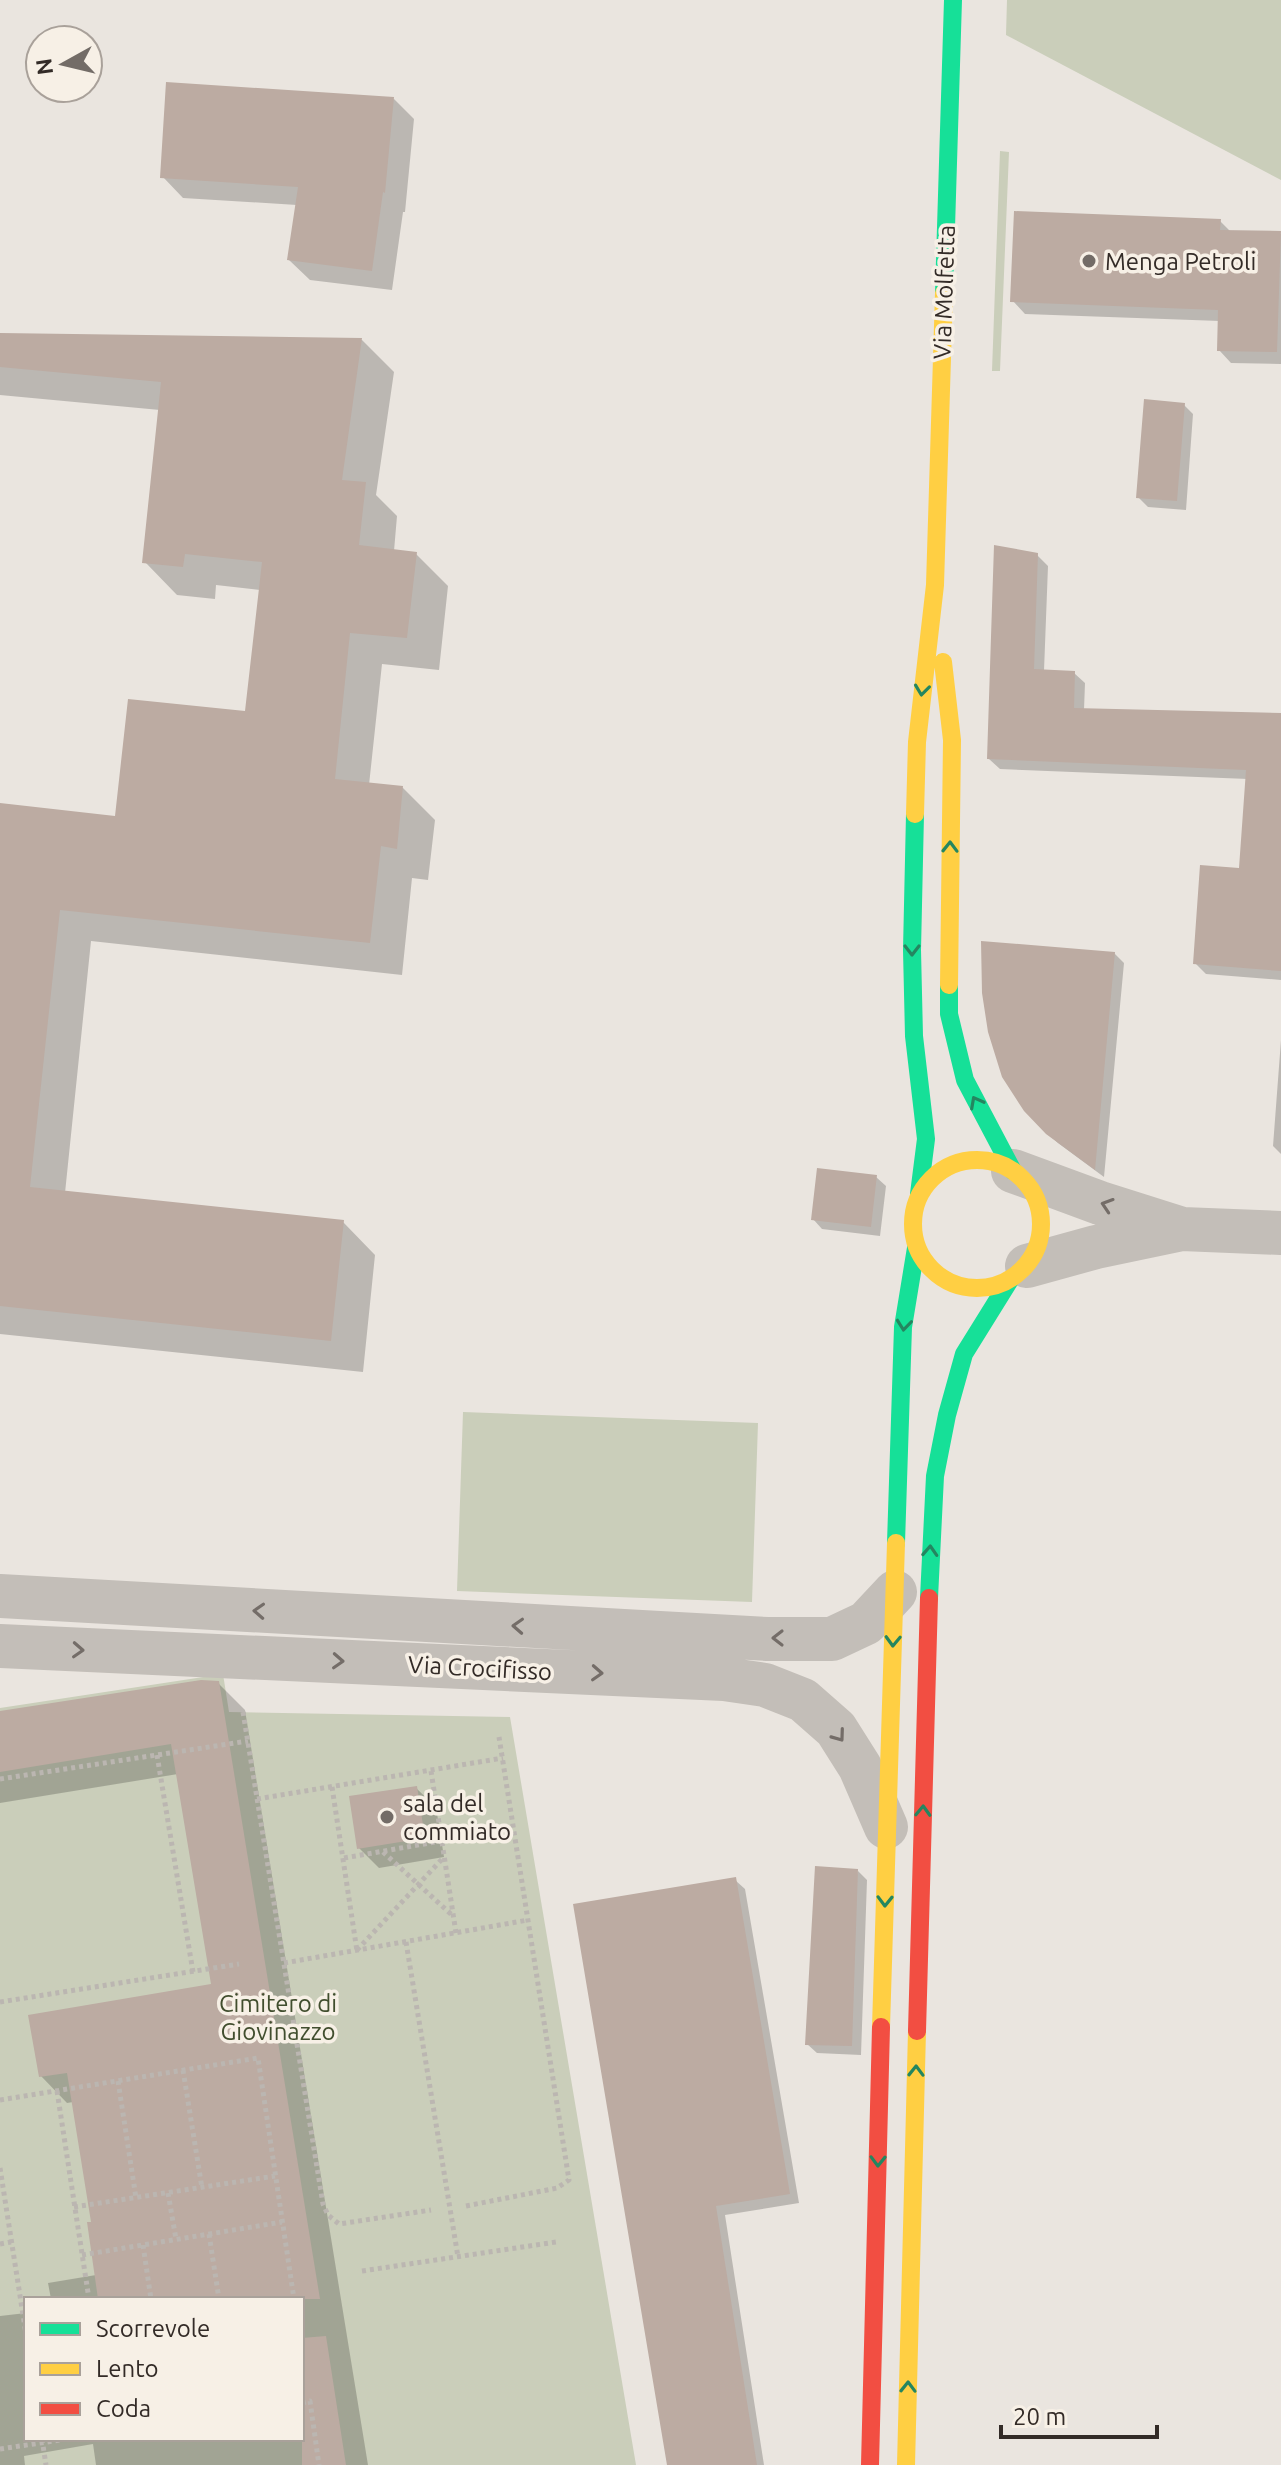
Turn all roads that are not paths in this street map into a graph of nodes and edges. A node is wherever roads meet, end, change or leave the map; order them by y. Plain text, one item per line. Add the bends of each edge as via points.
1 (953, 0) edge
2 (935, 585) junction
3 (1013, 1171) junction
4 (919, 1194) junction
5 (1182, 1229) junction
6 (1281, 1233) edge
7 (916, 1248) junction
8 (1019, 1273) junction
9 (895, 1592) junction
10 (0, 1596) edge
11 (0, 1646) edge
12 (886, 1827) junction
13 (870, 2465) edge
14 (906, 2465) edge

1 - 2 main road, Via Molfetta
3 -> 2 main road via 965,1080 949,1014 952,740
2 -> 4 main road via 916,771 914,1036 926,1139
3 - 4 main road via 976,1160 953,1164 933,1176
5 -> 3 street
3 - 8 main road via 1028,1185 1041,1226 1037,1247
4 - 7 main road via 912,1221
5 - 6 street
5 - 8 street via 1096,1247
7 - 8 main road via 945,1282 967,1288 989,1288
7 -> 9 main road via 903,1327
14 -> 8 main road via 935,1476 964,1354
9 -> 10 street, Via Crocifisso via 866,1623 832,1639
9 -> 12 main road
11 -> 12 street, Via Crocifisso via 765,1685 803,1700 836,1729 860,1767
12 -> 13 main road

